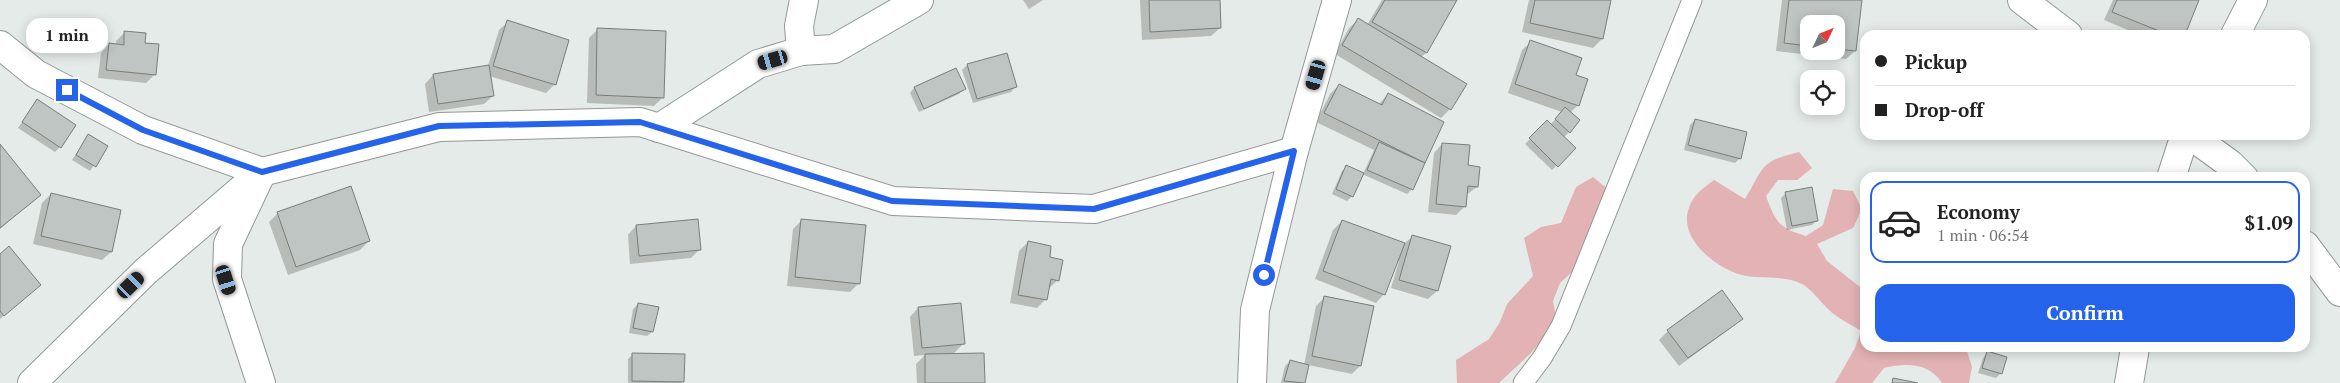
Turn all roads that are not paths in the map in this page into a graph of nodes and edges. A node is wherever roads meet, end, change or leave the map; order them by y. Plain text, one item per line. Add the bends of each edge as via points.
1 (804, 0) edge
2 (919, 0) edge
3 (1337, 0) edge
4 (1692, 0) edge
5 (2022, 0) edge
6 (2253, 0) edge
7 (2061, 30) edge
8 (2238, 30) edge
9 (0, 44) edge
10 (801, 52) junction
11 (659, 128) junction
12 (2183, 140) edge
13 (2197, 140) edge
14 (1294, 151) junction
15 (262, 172) junction
16 (2173, 172) edge
17 (2238, 172) edge
18 (2310, 252) edge
19 (2340, 292) edge
20 (2134, 352) edge
21 (32, 383) edge
22 (261, 383) edge
23 (1252, 383) edge
24 (1523, 383) edge
25 (2129, 383) edge

1 - 10 street via 799,26
2 - 10 street via 834,48
3 - 14 street
4 - 24 lane via 1561,326
5 - 7 street
6 - 8 street
9 - 15 street via 36,74 143,130
10 - 11 street via 758,64
11 - 14 street via 892,201 1094,209
11 - 15 street via 640,122 439,126
12 - 16 street
13 - 17 street
14 - 23 street via 1255,310
15 - 21 street via 146,271
15 - 22 street via 228,244 226,280
18 - 19 street
20 - 25 street

